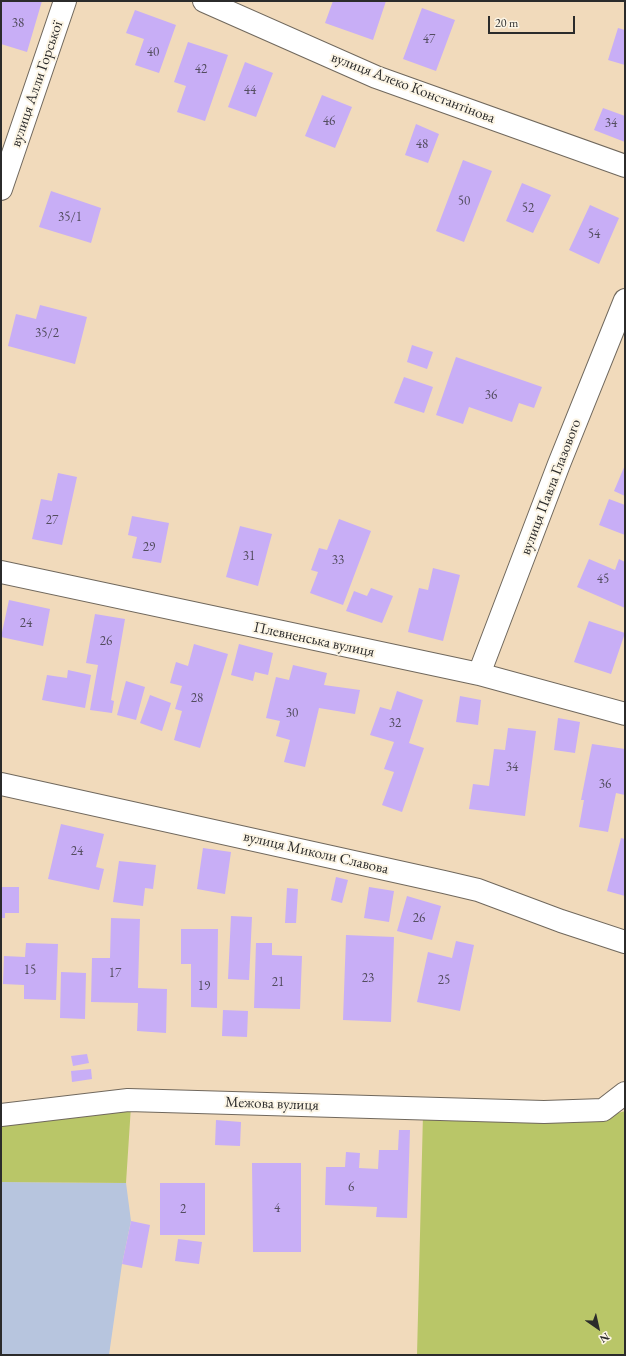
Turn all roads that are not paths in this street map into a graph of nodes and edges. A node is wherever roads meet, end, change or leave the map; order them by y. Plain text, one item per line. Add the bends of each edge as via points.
1 (65, 1) edge
2 (204, 1) edge
3 (625, 166) edge
4 (1, 189) edge
5 (625, 300) edge
6 (1, 572) edge
7 (479, 674) junction
8 (625, 714) edge
9 (1, 784) edge
10 (625, 942) edge
11 (625, 1093) edge
12 (1, 1115) edge

1 - 4 street, вулиця Алли Горської
2 - 3 street, вулиця Алеко Константінова via 376,77
5 - 7 street, вулиця Павла Глазового
6 - 7 street, Плевненська вулиця
7 - 8 street, Плевненська вулиця
9 - 10 street, вулиця Миколи Славова via 451,883 478,890 561,922
11 - 12 street, Межова вулиця via 603,1110 544,1112 128,1100

